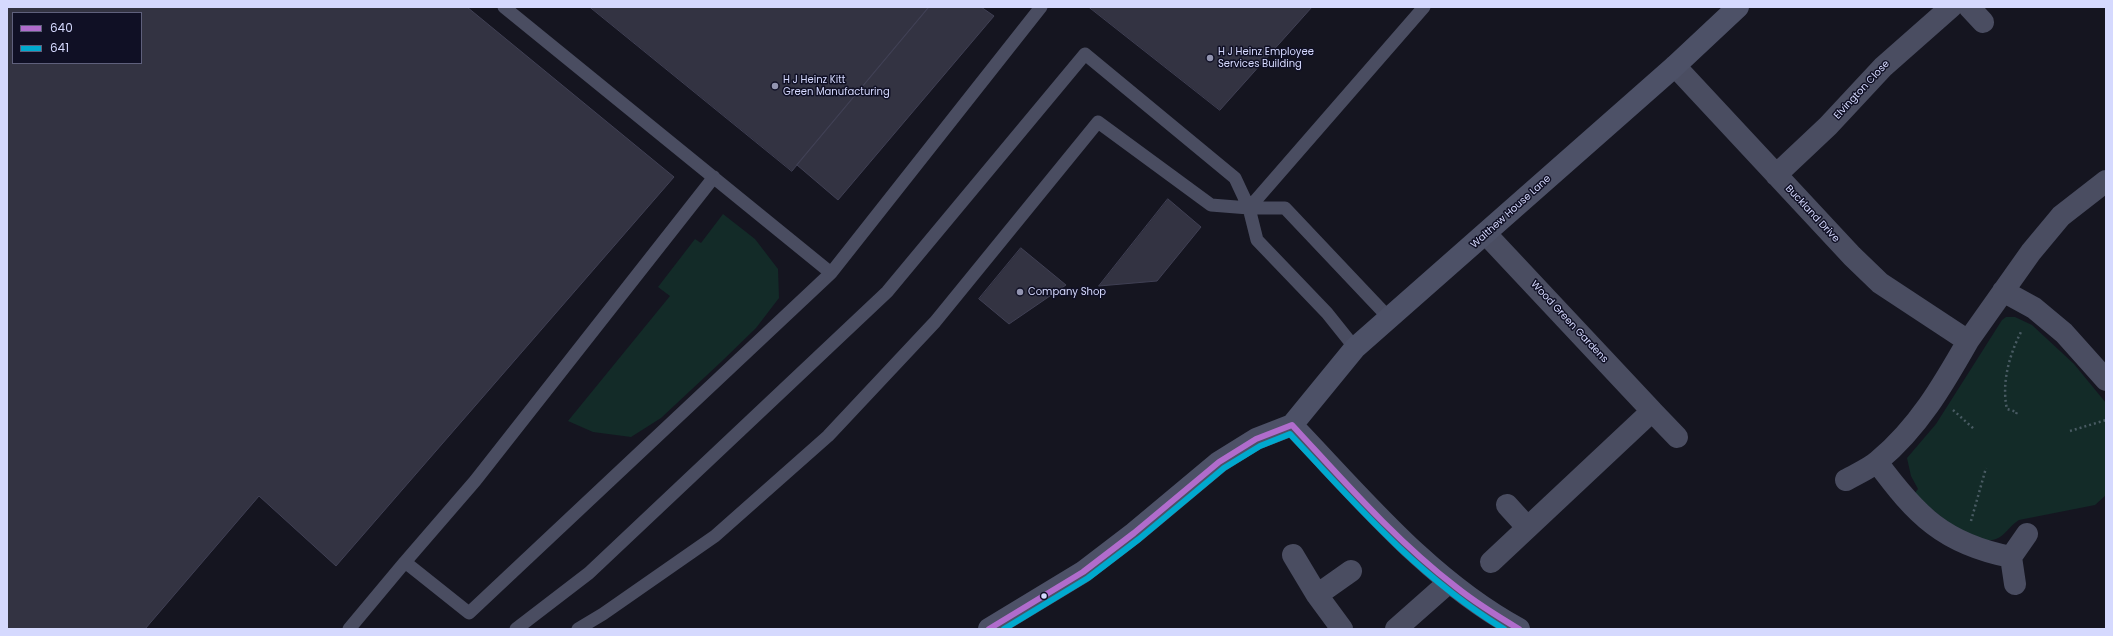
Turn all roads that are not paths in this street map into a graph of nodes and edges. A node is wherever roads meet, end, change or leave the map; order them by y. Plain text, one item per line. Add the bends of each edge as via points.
1 (504, 7) edge
2 (1041, 7) edge
3 (1424, 7) edge
4 (1738, 7) edge
5 (1951, 7) edge
6 (1675, 66) junction
7 (1776, 175) junction
8 (714, 178) junction
9 (2106, 181) edge
10 (1249, 208) junction
11 (1486, 234) junction
12 (831, 273) junction
13 (2003, 291) junction
14 (1390, 319) junction
15 (1968, 341) junction
16 (1355, 348) junction
17 (2106, 380) edge
18 (1652, 411) junction
19 (1292, 425) junction
20 (1677, 437) dead end
21 (1877, 462) junction
22 (1846, 480) dead end
23 (1508, 505) dead end
24 (1527, 527) junction
25 (2027, 534) dead end
26 (1293, 555) dead end
27 (2012, 557) junction
28 (405, 562) junction
29 (1491, 562) dead end
30 (1351, 571) dead end
31 (1448, 583) junction
32 (2015, 584) dead end
33 (1317, 595) junction
34 (349, 629) edge
35 (516, 629) edge
36 (578, 629) edge
37 (989, 629) edge
38 (1342, 629) edge
39 (1396, 629) edge
40 (1519, 629) edge

1 - 8 lane
2 - 12 lane
3 - 10 lane
4 - 6 street, Walthew House Lane
5 - 7 street, Elvington Close via 1883,67 1828,126
6 - 7 street, Buckland Drive
6 - 11 street, Walthew House Lane
7 - 15 street, Buckland Drive via 1880,283
8 - 12 lane
8 - 28 lane via 475,481
9 - 13 street via 2061,216
10 - 14 lane via 1284,208
10 - 16 lane via 1257,240 1327,313
10 - 35 lane via 1235,178 1085,54 887,292 589,573
10 - 36 lane via 1211,205 1098,122 935,322 828,436 715,536
11 - 14 street, Walthew House Lane
11 - 18 street, Wood Green Gardens
12 - 28 lane via 469,613
13 - 15 street
13 - 17 street via 2034,308 2064,333
14 - 16 street, Walthew House Lane
15 - 21 street via 1936,395 1915,424
16 - 19 street, Walthew House Lane
18 - 20 street, Wood Green Gardens
18 - 24 street
19 - 31 street
19 - 37 street via 1256,439 1219,462 1083,572
21 - 22 street
21 - 27 street via 1902,496 1933,526 1964,544 1988,553
23 - 24 street
24 - 29 street
25 - 27 street
26 - 33 street
27 - 32 street
28 - 34 lane
30 - 33 street
31 - 39 street
31 - 40 street
33 - 38 street

